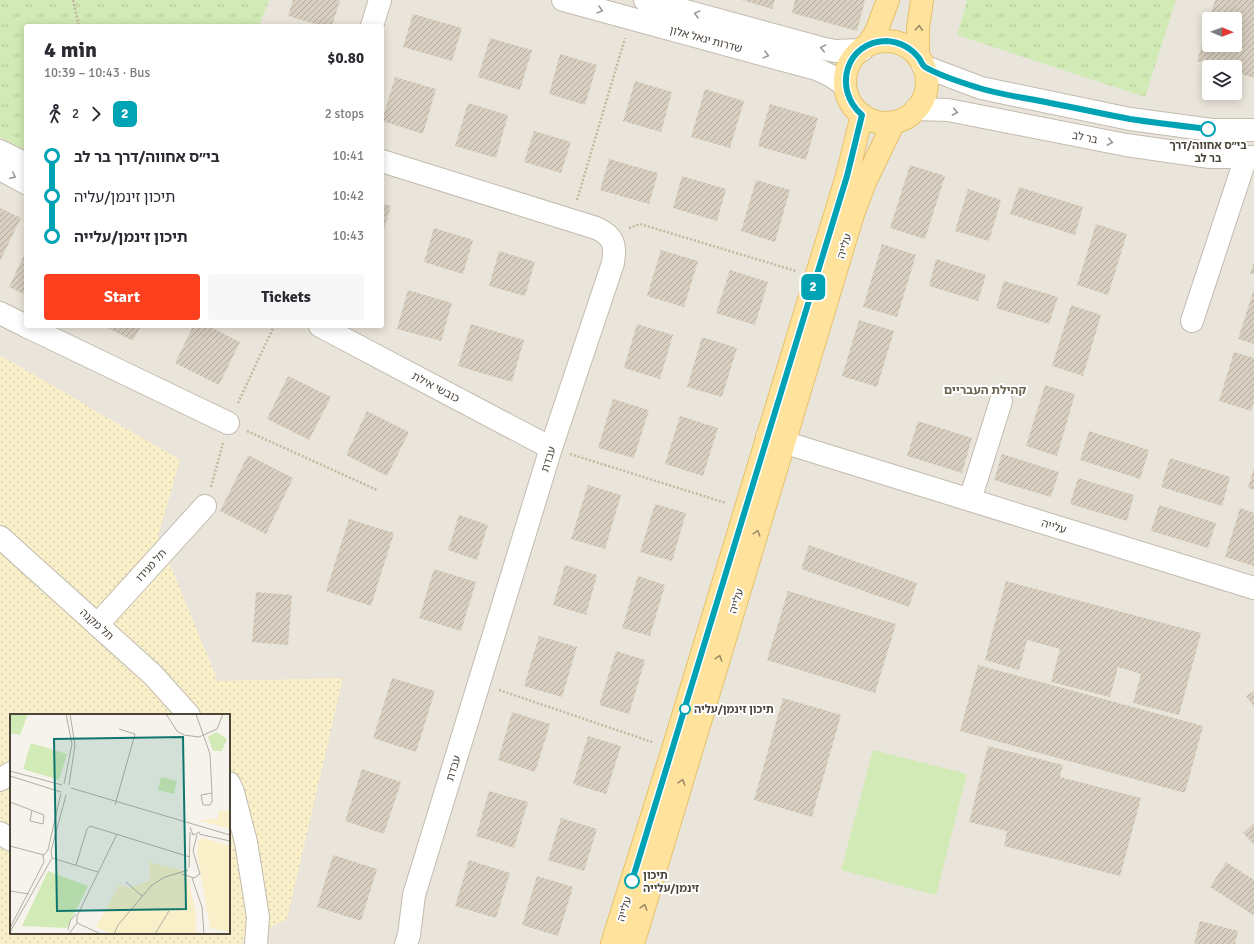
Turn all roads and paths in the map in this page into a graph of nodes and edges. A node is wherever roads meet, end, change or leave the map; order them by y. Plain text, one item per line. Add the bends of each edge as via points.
1 (73, 0) edge
2 (380, 0) edge
3 (563, 0) edge
4 (644, 0) edge
5 (888, 0) edge
6 (922, 0) edge
7 (631, 19) junction
8 (79, 24) edge
9 (373, 24) edge
10 (864, 48) junction
11 (921, 62) junction
12 (845, 86) junction
13 (916, 109) junction
14 (862, 115) junction
15 (894, 122) junction
16 (1254, 130) edge
17 (0, 151) edge
18 (1250, 157) edge
19 (384, 162) edge
20 (24, 163) edge
21 (0, 170) edge
22 (24, 182) edge
23 (571, 220) junction
24 (610, 236) junction
25 (816, 277) junction
26 (0, 313) edge
27 (1192, 321) dead end
28 (24, 325) edge
29 (30, 328) edge
30 (324, 328) edge
31 (1001, 400) dead end
32 (228, 423) joint
33 (776, 440) junction
34 (551, 448) junction
35 (377, 490) dead end
36 (970, 500) junction
37 (205, 506) dead end
38 (746, 509) junction
39 (0, 537) edge
40 (1254, 588) edge
41 (98, 625) junction
42 (479, 683) junction
43 (188, 714) edge
44 (673, 749) junction
45 (230, 785) edge
46 (0, 833) edge
47 (10, 839) edge
48 (412, 912) junction
49 (258, 916) junction
50 (256, 944) edge
51 (269, 944) edge
52 (406, 944) edge
53 (422, 944) edge
54 (612, 944) edge
55 (633, 944) edge

1 - 8 path
2 - 9 street
3 -> 7 street, שדרות יגאל אלון
10 -> 4 street, שדרות יגאל אלון via 835,51 825,49
5 - 10 main road via 876,32
11 -> 6 main road via 918,28
7 -> 12 street, שדרות יגאל אלון via 816,69 830,74
7 - 23 path
10 - 11 main road via 877,42 889,41 910,49
10 - 12 main road via 849,65
11 - 13 main road via 927,81 926,92
11 - 16 street via 981,88 1130,119 1212,130
12 - 14 main road via 852,104
13 - 15 main road via 906,118
13 -> 18 street, בר לב via 948,110 1126,145 1210,157
14 - 15 main road via 883,123
14 - 25 main road, עלייה via 847,176
15 - 33 main road, עלייה via 865,182 853,214
17 - 20 street
18 - 27 street
19 - 23 street
21 -> 22 street
23 - 24 street via 596,228
24 - 25 path via 640,224
24 - 34 street, עבדת via 615,252 613,263
25 - 33 main road, עלייה
26 - 28 street
29 - 32 street
30 - 34 street, כובשי אילת
31 - 36 street
32 - 35 path
33 - 36 street, עלייה
33 - 38 main road, עלייה
55 -> 33 main road, עלייה
34 - 38 path
34 - 42 street, עבדת
36 - 40 street, עלייה
37 - 41 street, תל מגידו
38 - 44 main road, עלייה
39 - 41 street, תל מקנה
41 - 43 street, תל מקנה via 153,675
42 - 44 path
42 - 48 street, עבדת via 414,895
44 - 54 main road, עלייה
45 - 49 street via 246,842
46 - 47 street
48 - 52 street, עבדת
48 - 53 street, עבדת
49 - 50 street
49 - 51 street

